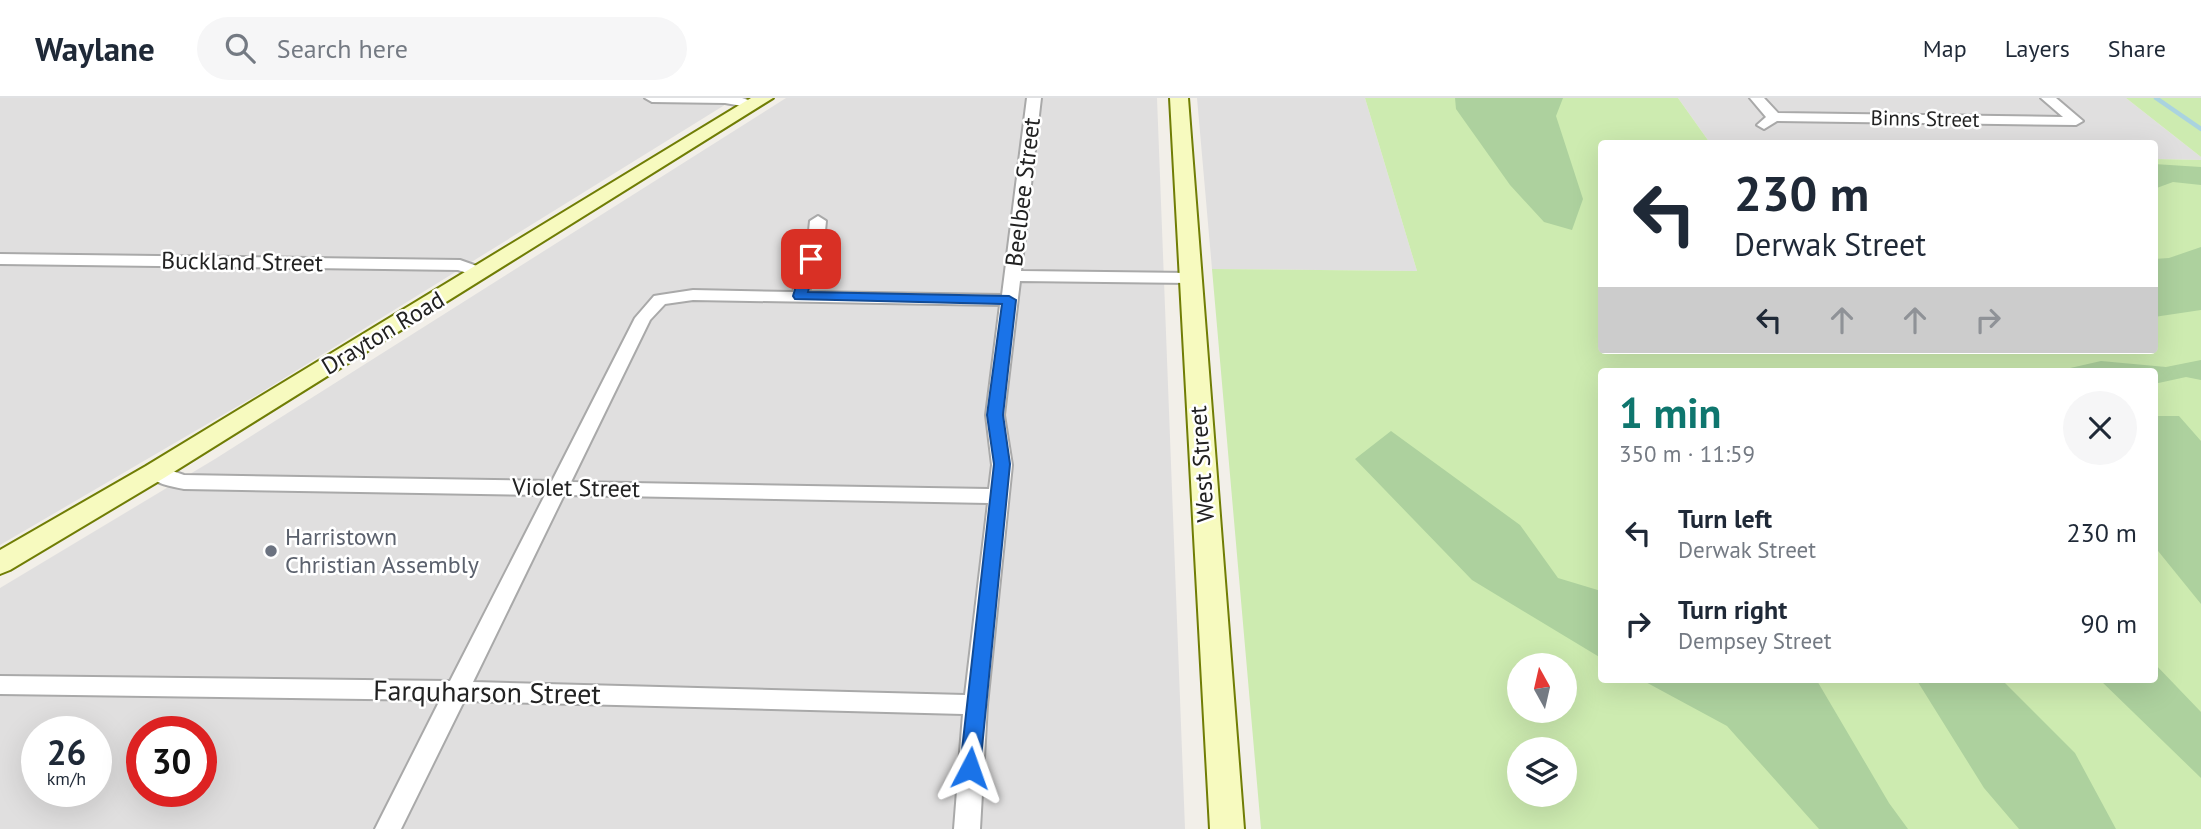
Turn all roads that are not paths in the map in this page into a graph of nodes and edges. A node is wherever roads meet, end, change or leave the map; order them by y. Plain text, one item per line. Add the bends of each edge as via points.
1 (652, 98) edge
2 (1034, 98) edge
3 (1179, 98) edge
4 (1757, 98) edge
5 (2048, 98) edge
6 (759, 101) edge
7 (818, 221) dead end
8 (0, 259) edge
9 (482, 273) junction
10 (1013, 276) junction
11 (1189, 278) junction
12 (800, 296) junction
13 (1009, 300) junction
14 (155, 472) junction
15 (559, 488) junction
16 (998, 496) junction
17 (0, 563) edge
18 (0, 685) edge
19 (457, 691) junction
20 (975, 705) junction
21 (388, 829) edge
22 (967, 829) edge
23 (1227, 829) edge

1 - 6 street
2 - 10 street, Beelbee Street
3 - 11 main road, West Street
4 - 5 street, Binns Street via 1769,121 2077,121
6 - 9 main road, Drayton Road
7 - 12 street
8 - 9 street, Buckland Street via 460,265
9 - 14 main road, Drayton Road
10 - 11 street
10 - 13 street, Beelbee Street
11 - 23 main road, West Street
12 - 13 street
12 - 15 street via 693,295 660,300 643,318
13 - 16 street, Beelbee Street via 995,415 1002,464
14 - 15 street, Violet Street via 184,482
14 - 17 main road, Drayton Road
15 - 16 street, Violet Street
15 - 19 street
16 - 20 street, Beelbee Street
18 - 19 street, Farquharson Street
19 - 20 street, Farquharson Street
19 - 21 street
20 - 22 street, Beelbee Street

